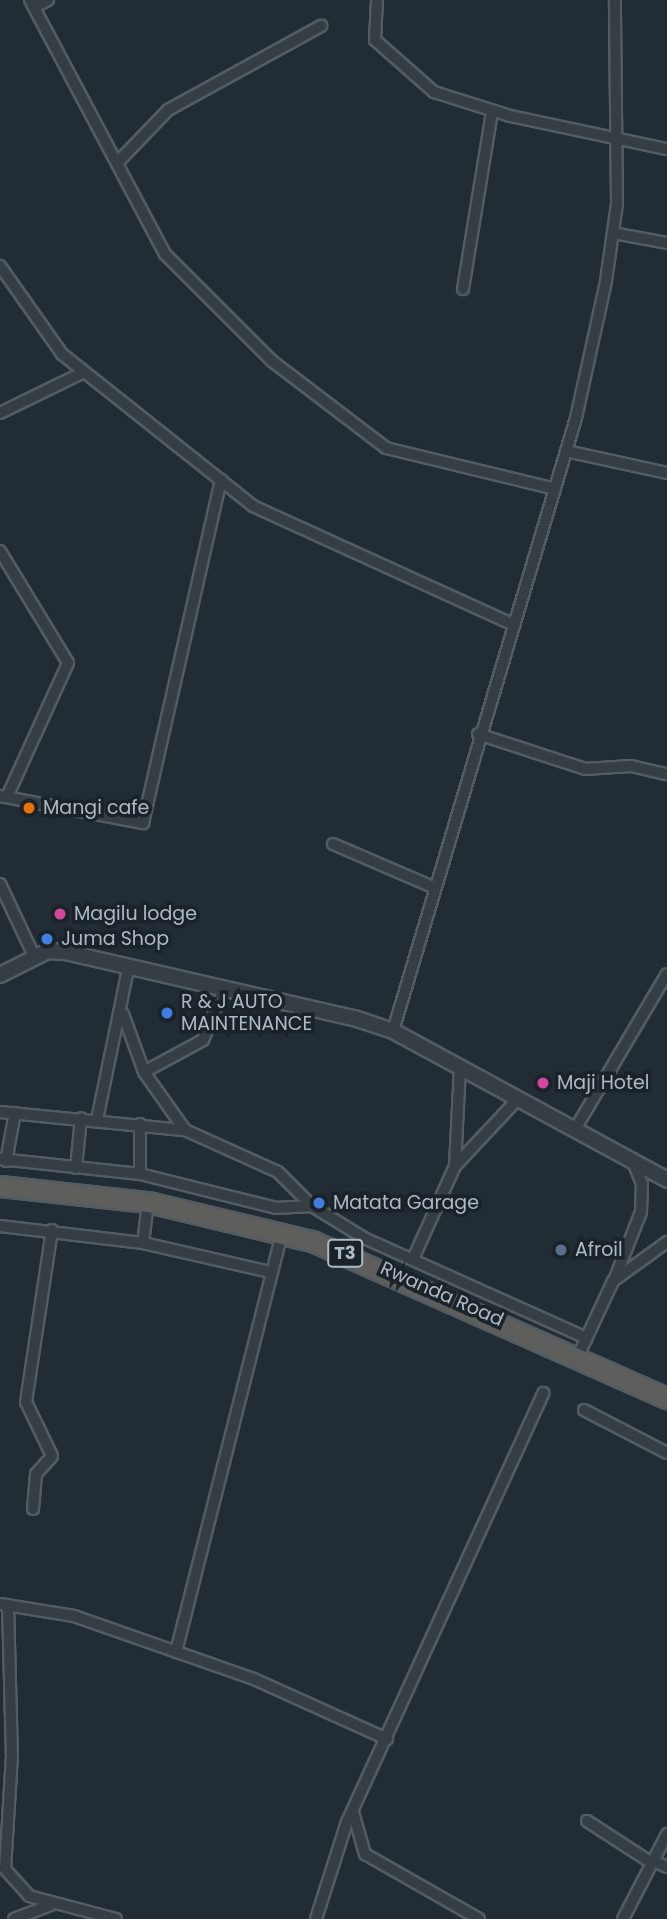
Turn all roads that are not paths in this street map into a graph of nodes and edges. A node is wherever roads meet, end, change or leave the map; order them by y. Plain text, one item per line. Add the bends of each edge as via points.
1 (48, 0) edge
2 (377, 0) edge
3 (615, 0) edge
4 (32, 4) edge
5 (321, 26) dead end
6 (492, 111) junction
7 (618, 137) junction
8 (667, 149) edge
9 (118, 162) junction
10 (613, 233) junction
11 (667, 243) edge
12 (0, 266) edge
13 (463, 289) dead end
14 (84, 372) junction
15 (0, 413) edge
16 (566, 451) junction
17 (667, 473) edge
18 (220, 480) junction
19 (555, 489) junction
20 (0, 551) edge
21 (514, 625) junction
22 (478, 734) junction
23 (667, 774) edge
24 (3, 796) edge
25 (333, 844) dead end
26 (0, 884) edge
27 (433, 887) junction
28 (34, 956) junction
29 (128, 969) junction
30 (667, 974) edge
31 (0, 975) edge
32 (223, 992) junction
33 (122, 1014) junction
34 (393, 1031) junction
35 (460, 1068) junction
36 (144, 1072) junction
37 (517, 1100) junction
38 (0, 1112) edge
39 (15, 1113) junction
40 (81, 1118) junction
41 (97, 1120) junction
42 (140, 1124) junction
43 (185, 1130) junction
44 (574, 1131) junction
45 (3, 1160) edge
46 (633, 1162) junction
47 (455, 1166) junction
48 (76, 1168) junction
49 (140, 1174) junction
50 (667, 1180) edge
51 (0, 1186) edge
52 (148, 1202) junction
53 (312, 1206) junction
54 (0, 1226) edge
55 (52, 1230) junction
56 (282, 1233) junction
57 (667, 1242) edge
58 (143, 1243) junction
59 (413, 1259) junction
60 (271, 1272) junction
61 (613, 1281) junction
62 (583, 1346) junction
63 (543, 1393) dead end
64 (667, 1398) edge
65 (584, 1410) dead end
66 (667, 1453) edge
67 (33, 1509) dead end
68 (4, 1604) edge
69 (176, 1652) junction
70 (387, 1739) junction
71 (353, 1812) junction
72 (587, 1821) dead end
73 (667, 1834) edge
74 (3, 1853) junction
75 (653, 1862) junction
76 (667, 1867) edge
77 (0, 1873) edge
78 (57, 1904) junction
79 (15, 1919) edge
80 (116, 1919) edge
81 (316, 1919) edge
82 (479, 1919) edge
83 (624, 1919) edge

1 - 4 street
2 - 6 street via 375,40 434,92
3 - 7 street
4 - 9 street
5 - 9 street via 181,102
6 - 7 street
6 - 13 street
7 - 8 street
7 - 10 street
9 - 19 street via 172,263 272,360 368,439 405,454
10 - 11 street
10 - 16 street
12 - 14 street via 46,337
14 - 15 street
14 - 18 street
16 - 17 street
16 - 19 street
18 - 21 street via 268,515
18 - 24 street via 143,823
19 - 21 street
20 - 24 street via 68,663
21 - 22 street
22 - 23 street via 585,769 631,766
22 - 27 street
25 - 27 street
26 - 28 street
27 - 34 street
28 - 29 street via 65,952
28 - 31 street
29 - 32 street
29 - 33 street
30 - 44 street
32 - 34 street
32 - 36 street via 203,1040
33 - 36 street
33 - 41 street
34 - 35 street
35 - 37 street
35 - 47 street
36 - 43 street
37 - 44 street
37 - 47 street
38 - 39 street
39 - 40 street
39 - 45 street
40 - 41 street
40 - 48 street
41 - 42 street
42 - 43 street
42 - 49 street
43 - 53 street via 278,1172
44 - 46 street
45 - 48 street
46 - 50 street
46 - 61 street via 642,1184 641,1212
47 - 59 street
48 - 49 street
49 - 53 street via 251,1204
51 - 52 highway, Rwanda Road / T3
52 - 56 highway, Rwanda Road / T3
52 - 58 street
53 - 59 street
54 - 55 street
55 - 58 street
55 - 67 street via 26,1402 52,1456 36,1474
56 - 60 street
56 - 62 highway, Rwanda Road / T3 via 360,1258
57 - 61 street
58 - 60 street
59 - 62 street
60 - 69 street
61 - 62 street
62 - 64 highway, Rwanda Road / T3
63 - 70 street
65 - 66 street
68 - 69 street via 74,1616
68 - 74 street via 12,1755
69 - 70 street via 254,1679
70 - 71 street
71 - 81 street
71 - 82 street via 365,1854
72 - 75 street
73 - 75 street
74 - 77 street
74 - 78 street via 11,1884
75 - 76 street
75 - 83 street
78 - 79 street via 27,1909
78 - 80 street

